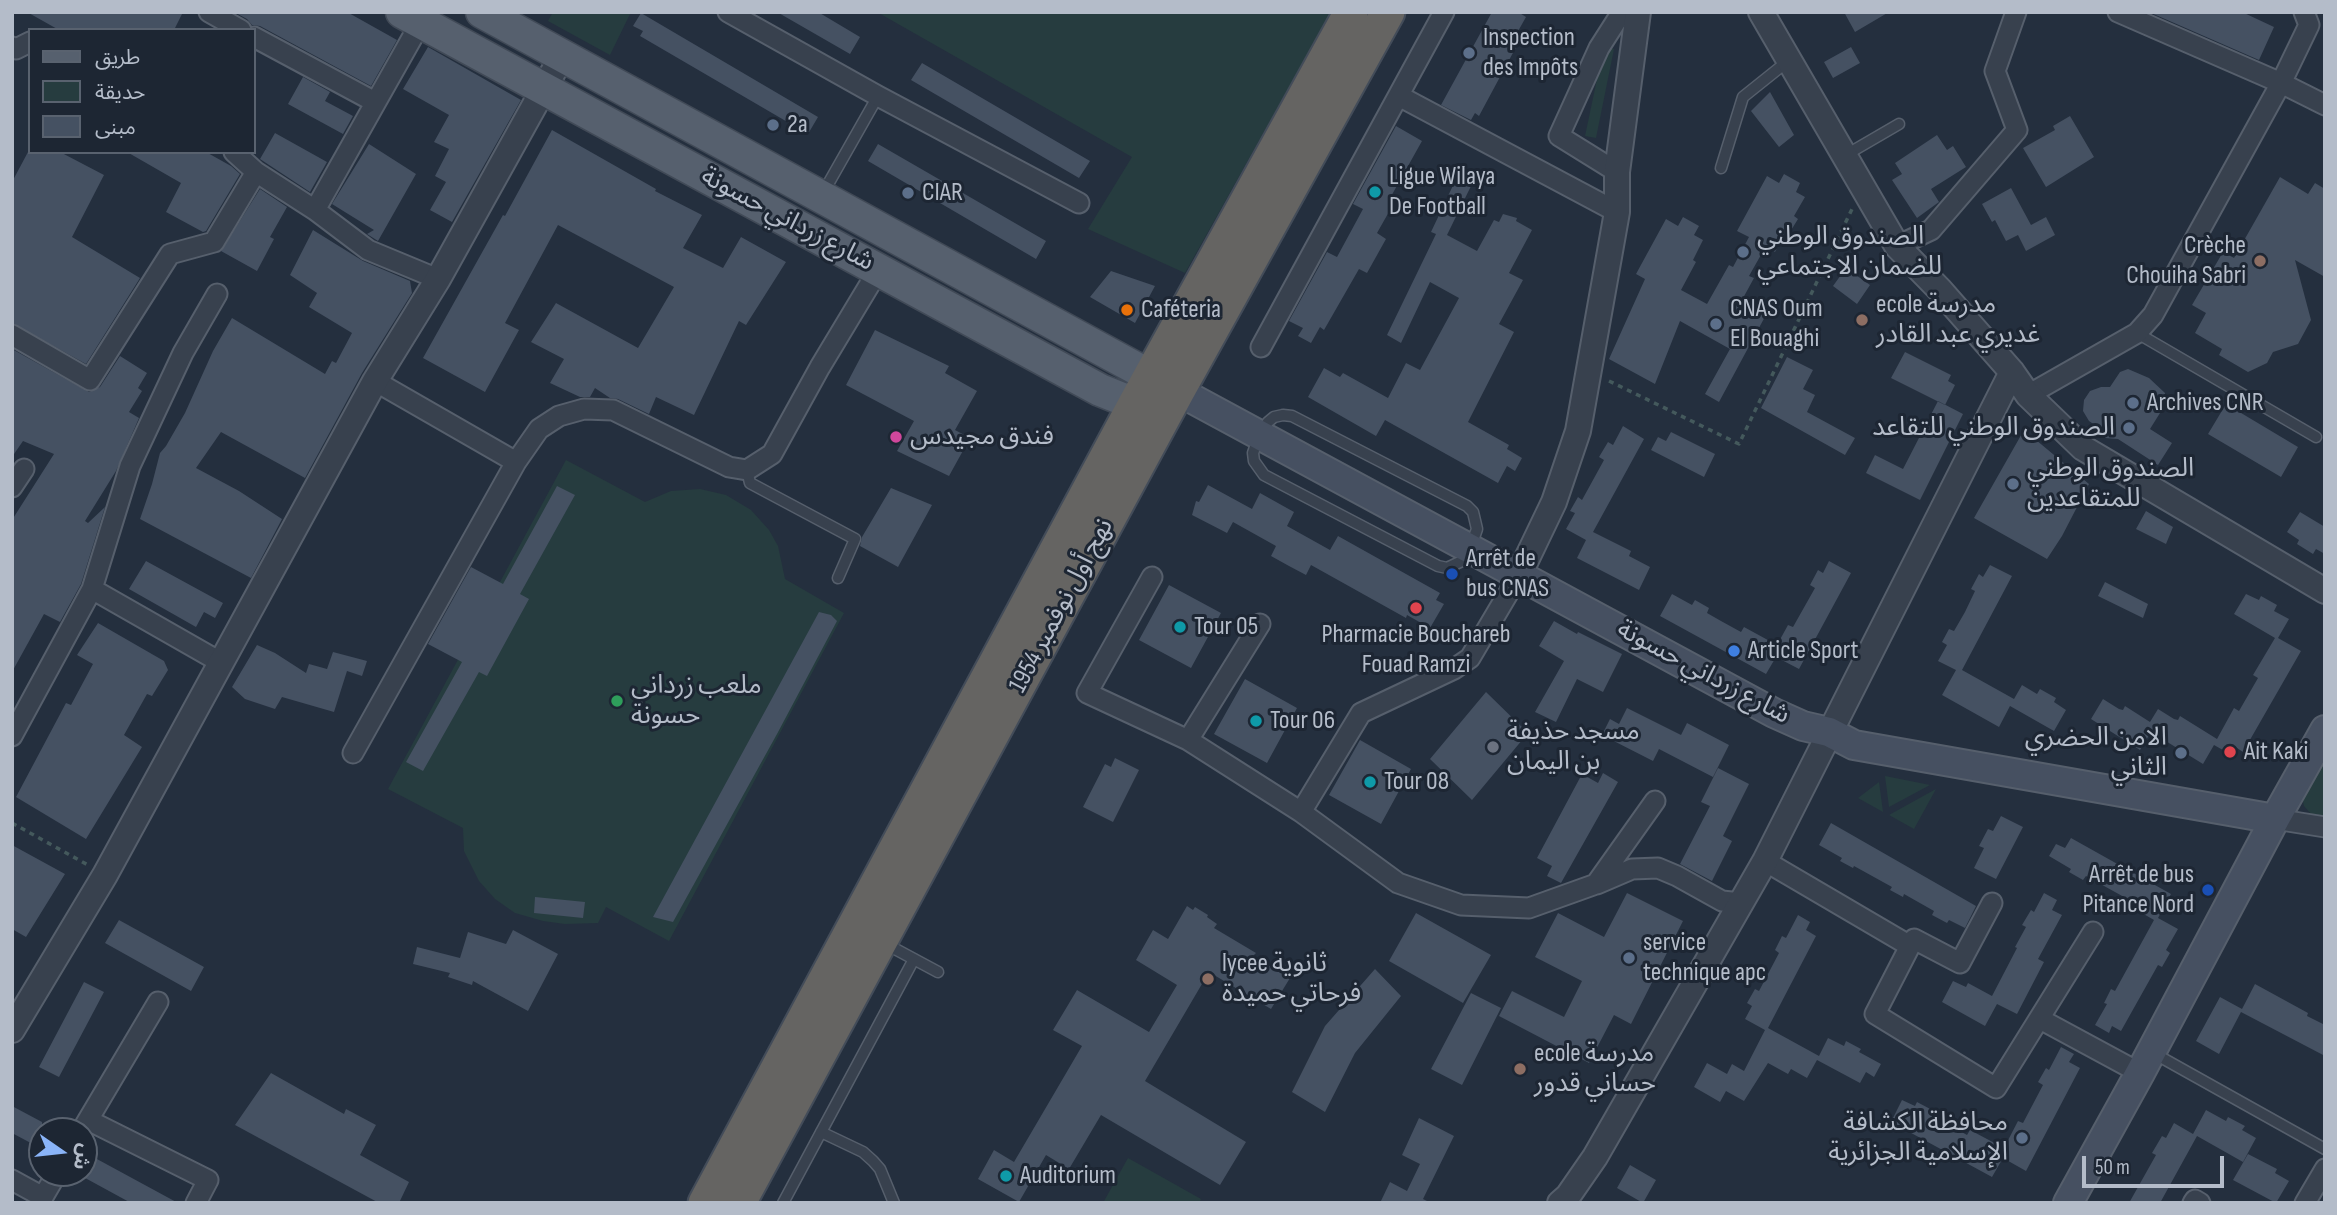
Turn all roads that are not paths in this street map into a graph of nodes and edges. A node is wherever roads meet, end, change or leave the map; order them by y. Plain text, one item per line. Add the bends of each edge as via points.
1 (209, 12) edge
2 (474, 12) edge
3 (482, 12) edge
4 (728, 12) edge
5 (1351, 12) edge
6 (1388, 12) edge
7 (1444, 12) edge
8 (1622, 12) edge
9 (1638, 12) edge
10 (1760, 12) edge
11 (2016, 12) edge
12 (2118, 12) edge
13 (2304, 12) edge
14 (412, 17) edge
15 (237, 28) edge
16 (256, 38) edge
17 (458, 41) junction
18 (562, 56) junction
19 (1788, 61) junction
20 (2281, 83) junction
21 (545, 88) junction
22 (878, 96) junction
23 (1399, 96) junction
24 (375, 102) junction
25 (2325, 105) edge
26 (1899, 124) dead end
27 (236, 154) edge
28 (1844, 156) junction
29 (1721, 168) dead end
30 (256, 172) junction
31 (1617, 172) junction
32 (821, 196) junction
33 (1079, 203) dead end
34 (314, 210) junction
35 (1617, 212) junction
36 (899, 238) junction
37 (1897, 246) junction
38 (879, 269) junction
39 (438, 279) junction
40 (217, 294) dead end
41 (2137, 333) junction
42 (12, 335) edge
43 (1261, 347) dead end
44 (2012, 372) junction
45 (375, 381) junction
46 (1155, 389) junction
47 (2028, 395) junction
48 (2316, 438) dead end
49 (516, 462) junction
50 (24, 469) dead end
51 (747, 470) junction
52 (12, 487) edge
53 (1519, 575) junction
54 (1152, 577) dead end
55 (838, 578) dead end
56 (92, 589) junction
57 (2325, 591) edge
58 (1260, 624) dead end
59 (220, 662) junction
60 (2325, 730) edge
61 (1829, 732) junction
62 (12, 736) edge
63 (1188, 740) junction
64 (353, 753) dead end
65 (1655, 801) dead end
66 (1301, 812) junction
67 (2275, 818) junction
68 (2325, 827) edge
69 (1765, 861) junction
70 (1596, 884) junction
71 (1741, 903) junction
72 (1992, 903) dead end
73 (2093, 932) dead end
74 (866, 934) junction
75 (1910, 946) junction
76 (914, 959) junction
77 (939, 972) dead end
78 (158, 1002) dead end
79 (2040, 1019) junction
80 (12, 1030) edge
81 (2146, 1063) junction
82 (89, 1117) edge
83 (98, 1131) edge
84 (821, 1132) junction
85 (2325, 1149) edge
86 (2325, 1169) edge
87 (12, 1180) edge
88 (42, 1200) edge
89 (196, 1203) edge
90 (705, 1203) edge
91 (739, 1203) edge
92 (782, 1203) edge
93 (894, 1203) edge
94 (1560, 1203) edge
95 (2068, 1203) edge
96 (2193, 1203) edge
97 (2200, 1203) edge
98 (2305, 1203) edge

1 - 15 street
2 - 17 street
3 - 18 main road, شارع زرداني حسونة
4 - 22 street
5 - 46 highway, نهج أول نوفمبر 1954
6 - 46 highway, نهج أول نوفمبر 1954
7 - 23 street
8 - 31 street via 1599,48 1559,136
9 - 31 street
10 - 19 street
11 - 37 street via 1995,71 2017,130 1931,230
12 - 20 street
13 - 20 street via 2309,25
14 - 17 main road, شارع زرداني حسونة
14 - 24 street
16 - 24 street
17 - 21 main road, شارع زرداني حسونة
18 - 21 street
18 - 32 main road, شارع زرداني حسونة
19 - 28 street
19 - 29 lane via 1743,97
20 - 25 street
20 - 41 street via 2153,315
21 - 38 main road, شارع زرداني حسونة
21 - 39 street
22 - 32 lane
22 - 33 street
23 - 35 street
23 - 43 street
24 - 34 street
26 - 28 lane
27 - 30 street
28 - 37 street
30 - 34 street
30 - 42 street via 214,242 170,254 90,380
31 - 35 street
32 - 36 main road, شارع زرداني حسونة
34 - 39 street via 368,250
35 - 53 street via 1578,431 1554,502
36 - 38 main road
36 - 46 main road, شارع زرداني حسونة
37 - 44 street
38 - 46 main road, شارع زرداني حسونة via 1100,390 1125,400
38 - 51 street via 772,454
39 - 45 street
40 - 56 street via 183,353 130,466
41 - 47 street
41 - 48 lane
44 - 47 street
44 - 61 street
45 - 49 street
45 - 59 street
46 - 53 main road, شارع زرداني حسونة via 1259,436
46 - 74 highway, نهج أول نوفمبر 1954
47 - 57 street via 2084,448
49 - 51 street via 539,429 559,416 584,409 613,410 729,467
49 - 64 street
50 - 52 street
51 - 55 lane via 750,483 855,539
53 - 61 main road, شارع زرداني حسونة via 1774,713
53 - 66 street via 1470,658 1361,713
54 - 63 street via 1087,694
56 - 59 street
56 - 62 street
58 - 63 street
59 - 80 street via 105,875
60 - 67 main road
61 - 67 main road, شارع زرداني حسونة via 1854,745
61 - 69 street
63 - 66 street
65 - 70 street
66 - 70 street via 1398,883 1461,905 1529,908
67 - 68 street
67 - 81 main road
69 - 71 street
69 - 75 street
70 - 71 street via 1632,869 1658,869 1722,901
71 - 94 street via 1595,1157
72 - 75 street via 1960,963 1914,939
73 - 79 street
74 - 76 lane
74 - 90 highway, نهج أول نوفمبر 1954
74 - 91 highway, نهج أول نوفمبر 1954
75 - 79 street via 1875,1014 1996,1088
76 - 77 lane
76 - 84 lane
78 - 82 street
79 - 81 street
81 - 85 lane
81 - 95 main road
83 - 89 street via 208,1180
84 - 92 lane
84 - 93 lane via 873,1161
86 - 98 street
87 - 88 street
96 - 97 street

